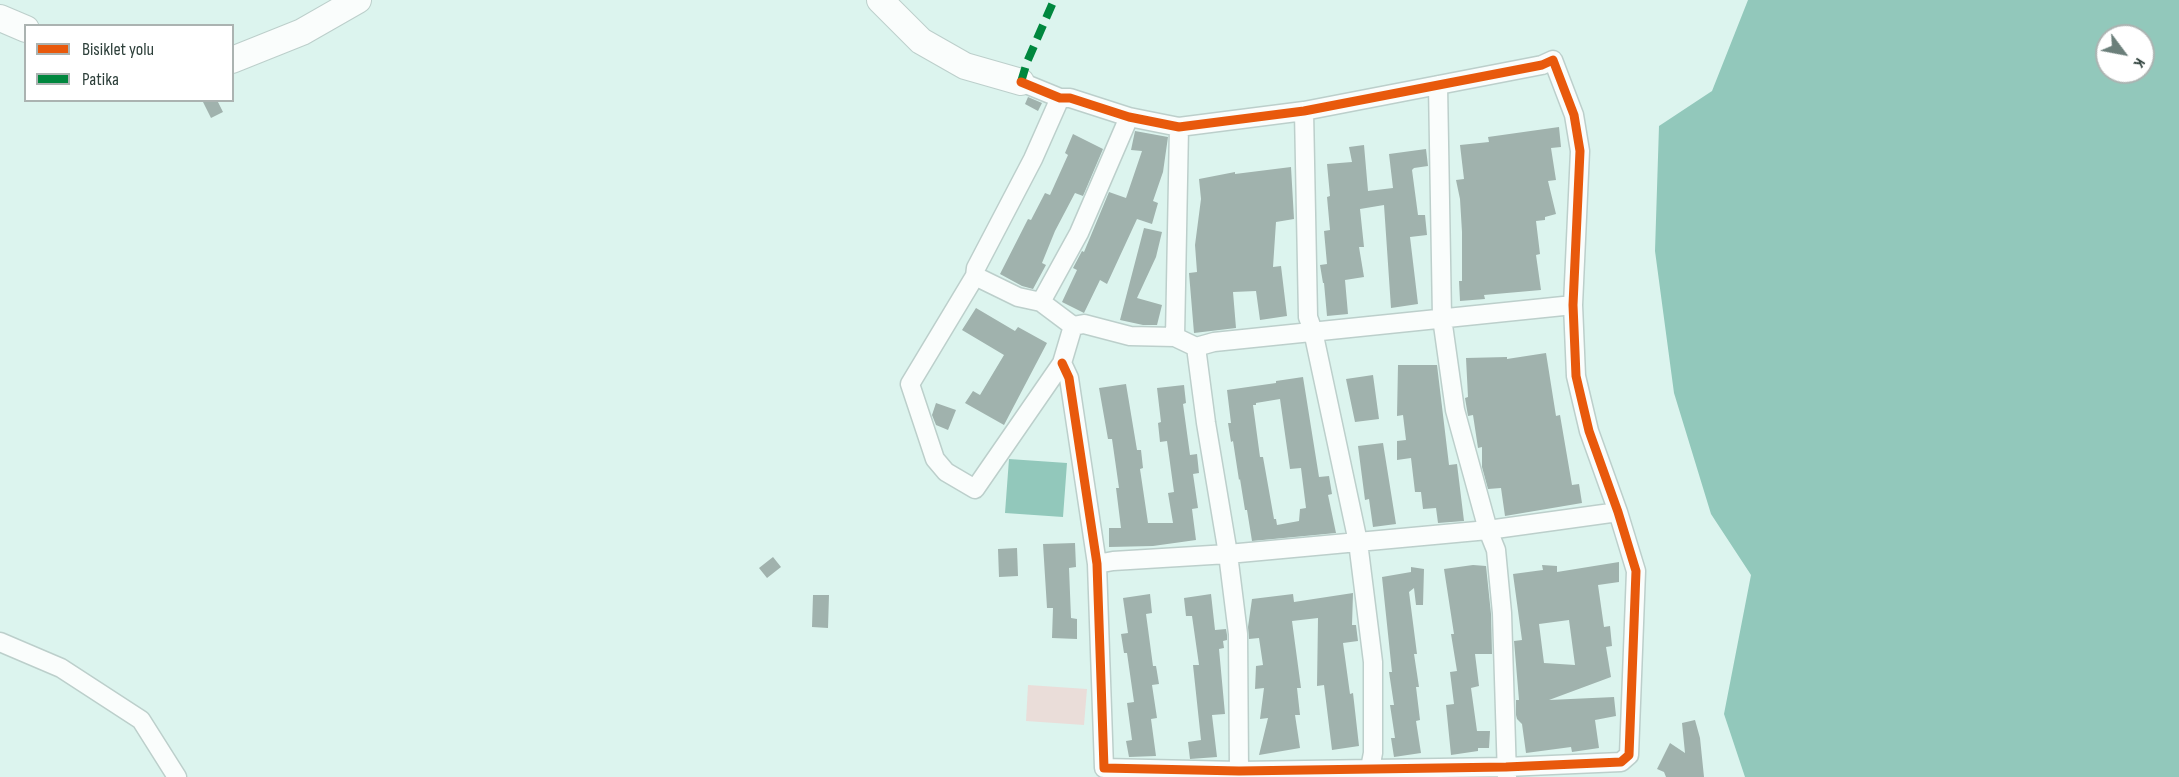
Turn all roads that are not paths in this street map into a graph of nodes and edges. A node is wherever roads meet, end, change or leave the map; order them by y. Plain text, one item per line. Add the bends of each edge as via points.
1 (358, 0) edge
2 (880, 0) edge
3 (0, 18) edge
4 (24, 28) edge
5 (234, 59) edge
6 (1022, 82) joint
7 (1438, 85) junction
8 (1060, 98) junction
9 (1304, 111) junction
10 (1129, 117) junction
11 (1179, 127) junction
12 (975, 276) junction
13 (1041, 302) junction
14 (1573, 305) junction
15 (1442, 318) junction
16 (1073, 326) junction
17 (1313, 331) junction
18 (1175, 338) junction
19 (1196, 346) junction
20 (1062, 363) junction
21 (1618, 512) junction
22 (1488, 530) junction
23 (1358, 543) junction
24 (1228, 554) junction
25 (1097, 564) junction
26 (0, 642) edge
27 (1370, 768) junction
28 (1239, 771) junction
29 (1506, 772) edge
30 (177, 777) edge

1 - 5 main road via 302,32
2 - 6 main road via 921,41 965,66
3 - 4 main road
6 - 8 street
7 - 9 street
7 - 14 street via 1553,60 1574,115 1580,151
7 - 15 street
8 - 10 street
8 - 12 street
9 - 11 street
9 - 17 street via 1308,317
10 - 11 street
10 - 13 street via 1079,233
11 - 18 street
12 - 13 street via 1018,297
12 - 20 street via 910,384 935,459 946,472 975,489
13 - 16 street
14 - 15 street
14 - 21 street via 1576,376 1589,431
15 - 17 street
15 - 22 street via 1455,410
16 - 18 street via 1083,324 1130,336
16 - 20 street
17 - 19 street
17 - 23 street
18 - 19 street
19 - 24 street
20 - 25 street via 1069,378
21 - 22 street
21 - 29 street via 1636,571 1629,755 1621,762
22 - 23 street
22 - 29 street via 1496,550 1502,613
23 - 24 street
23 - 27 street via 1373,662
24 - 25 street
24 - 28 street via 1238,634
25 - 28 street via 1104,768
26 - 30 street via 61,668 141,720
27 - 28 street
27 - 29 street

